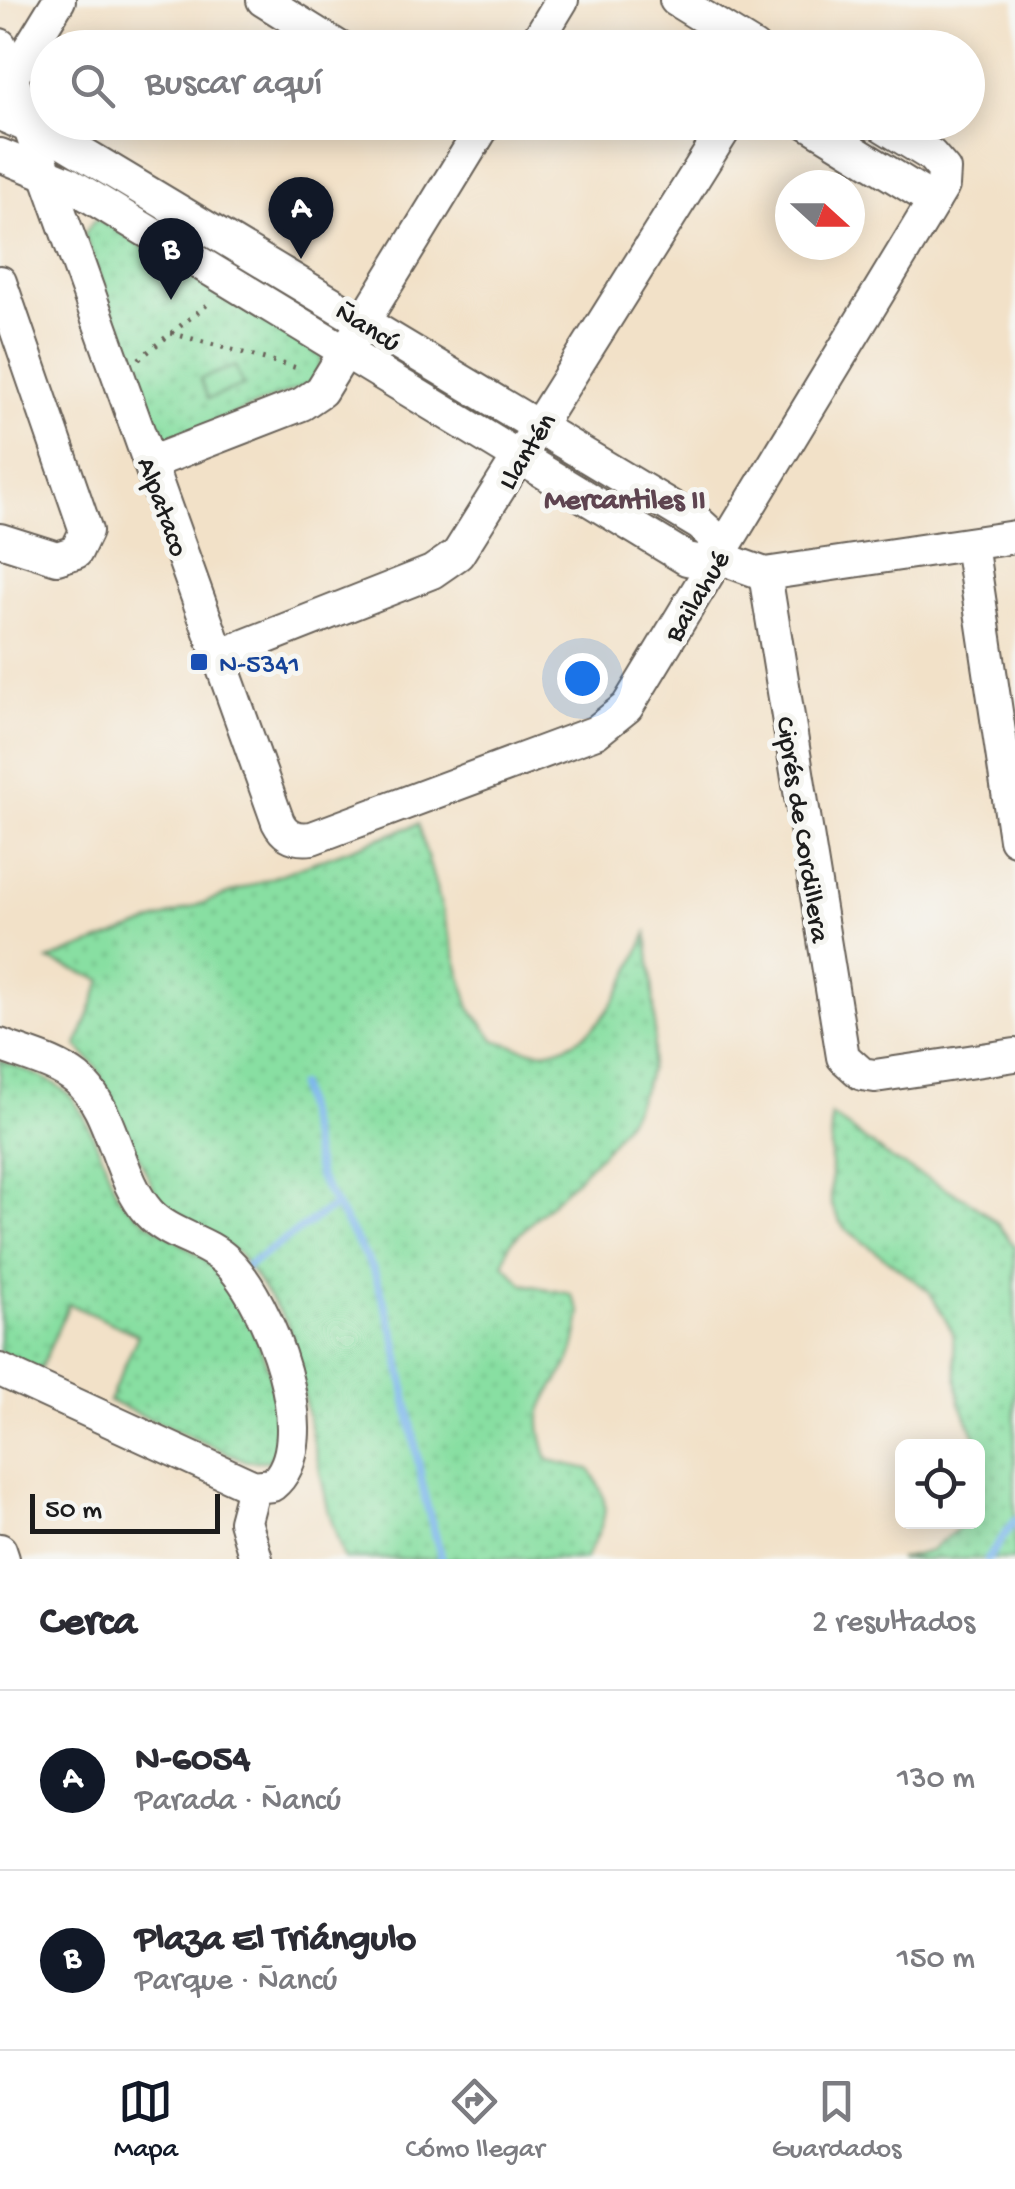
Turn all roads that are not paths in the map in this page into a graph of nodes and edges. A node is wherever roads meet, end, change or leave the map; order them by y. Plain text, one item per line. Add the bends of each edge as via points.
1 (59, 0) edge
2 (263, 0) edge
3 (562, 0) edge
4 (676, 0) edge
5 (41, 30) edge
6 (311, 30) edge
7 (543, 30) edge
8 (725, 30) edge
9 (0, 45) edge
10 (30, 48) edge
11 (6, 88) edge
12 (14, 120) edge
13 (49, 140) edge
14 (468, 140) edge
15 (718, 140) edge
16 (844, 140) edge
17 (906, 140) edge
18 (0, 155) edge
19 (46, 171) junction
20 (939, 185) junction
21 (0, 282) edge
22 (364, 322) junction
23 (345, 352) junction
24 (539, 428) junction
25 (520, 458) junction
26 (150, 464) junction
27 (1015, 537) edge
28 (0, 540) edge
29 (971, 544) junction
30 (718, 557) junction
31 (765, 574) junction
32 (219, 656) junction
33 (292, 837) joint
34 (1015, 839) edge
35 (0, 1045) edge
36 (1015, 1055) edge
37 (0, 1370) edge
38 (254, 1487) junction
39 (0, 1550) edge
40 (3, 1559) edge
41 (256, 1559) edge

1 - 5 street
2 - 6 street
3 - 7 street
4 - 8 street
9 - 11 street, Alpataco
10 - 11 street
11 - 12 street, Alpataco
12 - 19 street, Alpataco
13 - 22 street, Ñancú
14 - 22 street
15 - 24 street, Llantén
16 - 20 street
17 - 20 street via 936,159
18 - 19 street, Ñancú
19 - 23 street, Ñancú
19 - 26 street, Alpataco
20 - 30 street, Bailahué
21 - 28 street via 84,521 76,552 57,558
22 - 23 street
22 - 24 street, Ñancú
23 - 25 street, Ñancú
23 - 26 street via 307,402
24 - 25 street, Llantén
24 - 30 street, Ñancú via 706,528
25 - 30 street, Ñancú via 680,556 695,562
25 - 32 street, Llantén via 466,545 441,567
26 - 32 street, Alpataco
27 - 29 street, Ñancú
29 - 31 street, Ñancú
29 - 34 street
30 - 31 street, Ñancú
30 - 33 street, Bailahué via 633,698 604,728 312,838
31 - 36 street, Ciprés de Cordillera via 838,1045 862,1074
32 - 33 street, Alpataco via 278,822
35 - 38 street via 77,1079 148,1212 228,1262 270,1323 287,1384 290,1454 279,1479
37 - 38 street
38 - 41 street via 245,1521
39 - 40 street

